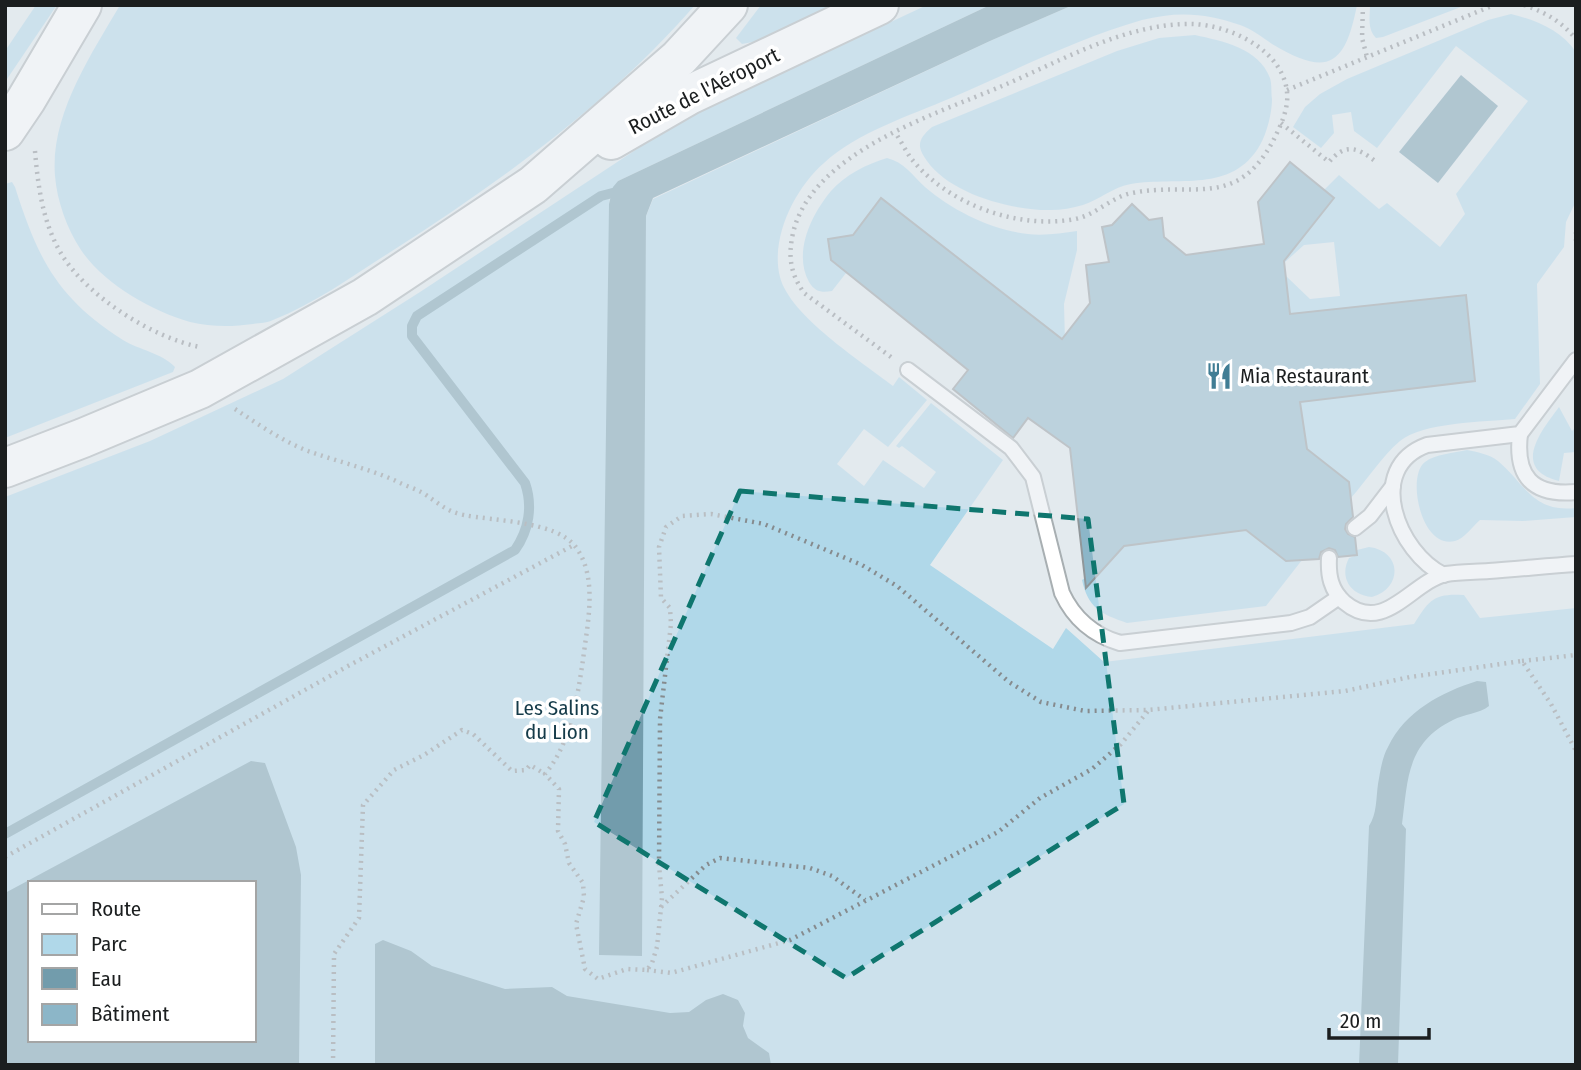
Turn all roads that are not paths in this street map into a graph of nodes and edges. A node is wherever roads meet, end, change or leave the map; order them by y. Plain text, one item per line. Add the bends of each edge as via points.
1 (82, 5) edge
2 (728, 5) edge
3 (879, 5) edge
4 (20, 136) edge
5 (533, 185) junction
6 (1576, 359) edge
7 (908, 370) road end
8 (1520, 434) junction
9 (5, 468) edge
10 (1394, 485) junction
11 (1576, 492) edge
12 (1355, 528) dead end
13 (1329, 558) dead end
14 (1576, 564) edge
15 (1444, 575) junction
16 (1339, 597) junction

1 - 4 main road via 26,100
2 - 5 main road via 679,58
3 - 5 main road, Route de l'Aéroport via 689,95
5 - 9 main road via 365,296 200,389
6 - 8 lane
7 - 16 lane via 1023,461 1033,477 1062,593 1081,622 1106,639 1120,643 1291,623 1310,617
8 - 10 lane via 1427,445 1403,463
8 - 11 lane via 1519,464 1526,477 1549,491
10 - 12 lane
10 - 15 lane via 1396,518 1408,542 1429,568
13 - 16 lane via 1331,586
14 - 15 lane
15 - 16 lane via 1378,612 1356,609

